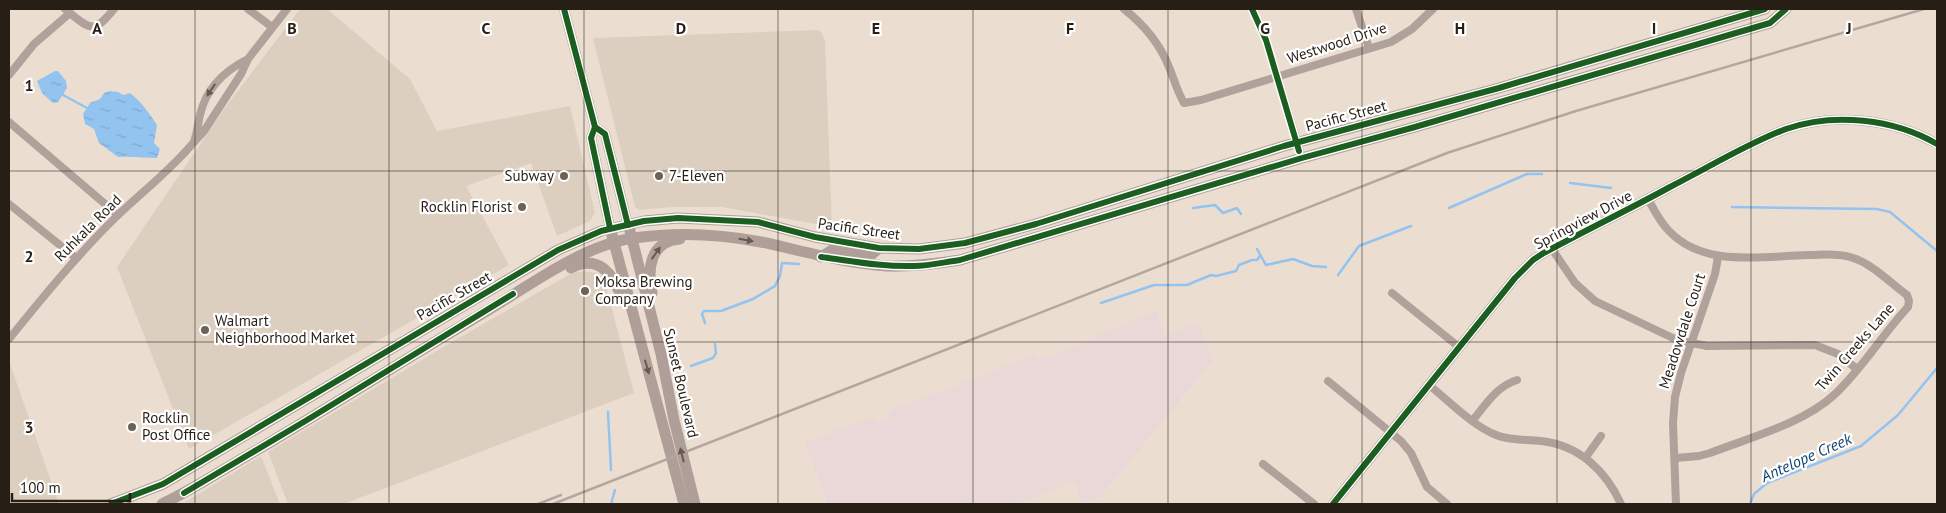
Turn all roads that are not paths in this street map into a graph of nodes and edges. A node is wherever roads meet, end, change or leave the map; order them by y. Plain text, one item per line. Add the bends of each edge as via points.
1 (114, 9) edge
2 (248, 9) edge
3 (287, 9) edge
4 (564, 9) edge
5 (1124, 9) edge
6 (1252, 9) edge
7 (1356, 9) edge
8 (1433, 9) edge
9 (1766, 9) edge
10 (1786, 9) edge
11 (68, 11) edge
12 (272, 27) junction
13 (1691, 30) junction
14 (1725, 36) junction
15 (1369, 48) junction
16 (1659, 55) junction
17 (248, 59) junction
18 (1570, 66) junction
19 (1605, 71) junction
20 (9, 75) edge
21 (1277, 77) junction
22 (1447, 101) junction
23 (1480, 108) junction
24 (9, 122) edge
25 (595, 127) junction
26 (1415, 127) junction
27 (194, 142) junction
28 (1296, 143) junction
29 (1937, 144) edge
30 (1302, 158) junction
31 (1648, 199) junction
32 (9, 204) edge
33 (118, 215) junction
34 (1036, 224) junction
35 (628, 225) junction
36 (610, 228) junction
37 (697, 234) junction
38 (1040, 236) junction
39 (631, 238) junction
40 (614, 243) junction
41 (943, 246) junction
42 (879, 248) junction
43 (1552, 249) junction
44 (821, 256) junction
45 (1718, 257) junction
46 (76, 258) junction
47 (945, 262) junction
48 (527, 286) junction
49 (1392, 293) dead end
50 (651, 317) junction
51 (634, 320) junction
52 (436, 322) junction
53 (9, 339) edge
54 (1691, 344) junction
55 (1459, 347) junction
56 (392, 367) junction
57 (1857, 368) junction
58 (1517, 380) dead end
59 (1328, 381) dead end
60 (1429, 385) junction
61 (1473, 420) junction
62 (669, 422) junction
63 (1391, 432) junction
64 (1601, 436) dead end
65 (1586, 457) junction
66 (1675, 458) junction
67 (1263, 464) dead end
68 (686, 496) edge
69 (111, 504) edge
70 (162, 504) edge
71 (695, 504) edge
72 (1314, 504) edge
73 (1333, 504) edge
74 (1447, 504) edge
75 (1621, 504) edge
76 (1676, 504) edge

1 - 11 street via 102,23 93,26 83,24
2 - 12 street
3 - 12 street, Ruhkala Road
4 - 25 street, Sunset Boulevard
5 - 21 street, Westwood Drive via 1160,48 1184,103
6 - 21 street
7 - 15 street
8 - 15 street, Westwood Drive via 1412,29 1391,42
9 - 10 main road, Pacific Street
9 - 13 main road, Pacific Street
10 - 14 main road, Pacific Street via 1770,23
11 - 20 street via 34,44
12 - 17 street, Ruhkala Road
13 - 14 main road via 1700,36 1716,32
13 - 16 main road via 1686,41 1661,49
13 - 18 main road, Pacific Street
14 - 16 main road, Pacific Street
15 - 21 street, Westwood Drive
16 - 19 main road, Pacific Street
17 - 27 street, Ruhkala Road
17 -> 27 street, Ruhkala Road via 229,70 210,89
18 - 19 main road via 1576,72
18 - 22 main road, Pacific Street
19 - 23 main road, Pacific Street
21 - 28 street
22 - 23 main road via 1453,107 1470,104
22 - 26 main road via 1441,111 1419,118
22 - 28 main road, Pacific Street
23 - 26 main road, Pacific Street
24 - 33 street
25 - 35 street, Sunset Boulevard via 605,134
25 - 36 street, Sunset Boulevard via 590,138
26 - 30 main road, Pacific Street
27 - 33 street, Ruhkala Road via 177,162
28 - 30 street
28 - 34 main road, Pacific Street
29 - 31 street, Springview Drive via 1889,125 1848,120 1816,122 1773,134
30 - 38 main road, Pacific Street
31 - 43 street, Springview Drive
31 - 45 street, Twin Creeks Lane via 1676,238 1696,250
32 - 46 street
33 - 46 street, Ruhkala Road
34 - 38 main road
34 - 41 main road, Pacific Street
35 - 36 main road, Pacific Street
35 - 39 main road, Sunset Boulevard
35 - 42 main road, Pacific Street via 678,218 758,222 814,237
36 - 40 main road, Sunset Boulevard
36 - 52 main road, Pacific Street via 558,250
37 - 39 main road, Pacific Street
37 -> 44 main road, Pacific Street via 763,243
50 -> 37 main road via 651,259 664,243
38 - 47 main road, Pacific Street
39 - 40 main road, Pacific Street
39 - 50 main road, Sunset Boulevard
40 - 48 main road, Pacific Street via 573,260
40 - 51 main road, Sunset Boulevard
41 - 42 main road, Pacific Street
41 - 47 main road
42 - 44 main road via 870,256 834,249
43 - 54 street via 1574,283 1595,300
43 - 55 street, Springview Drive via 1533,260 1519,274
44 - 47 main road, Pacific Street via 885,266
45 - 54 street, Meadowdale Court
45 - 57 street, Twin Creeks Lane via 1850,257 1875,270 1907,295 1908,307
46 - 53 street, Ruhkala Road
48 - 51 main road via 540,285 583,263 595,264 614,280 624,307
48 - 56 main road, Pacific Street
49 - 55 street
50 - 62 main road, Sunset Boulevard via 661,354
51 -> 62 main road, Sunset Boulevard
52 - 56 main road via 430,335 398,355
52 - 69 main road, Pacific Street via 163,484
54 - 57 street via 1815,345 1838,354
54 - 66 street, Meadowdale Court via 1675,397
55 - 60 street, Springview Drive
56 - 70 main road, Pacific Street
57 - 66 street, Twin Creeks Lane via 1833,395 1802,416 1710,453
58 - 61 street via 1496,391
59 - 63 street
60 - 61 street
60 - 63 street, Springview Drive
61 - 65 street via 1489,432 1506,438 1554,443
62 - 68 main road, Sunset Boulevard
63 - 73 street, Springview Drive
63 - 74 street via 1411,453 1427,487
64 - 65 street
65 - 75 street via 1607,479
66 - 76 street, Meadowdale Court
67 - 72 street
68 - 71 main road, Sunset Boulevard

